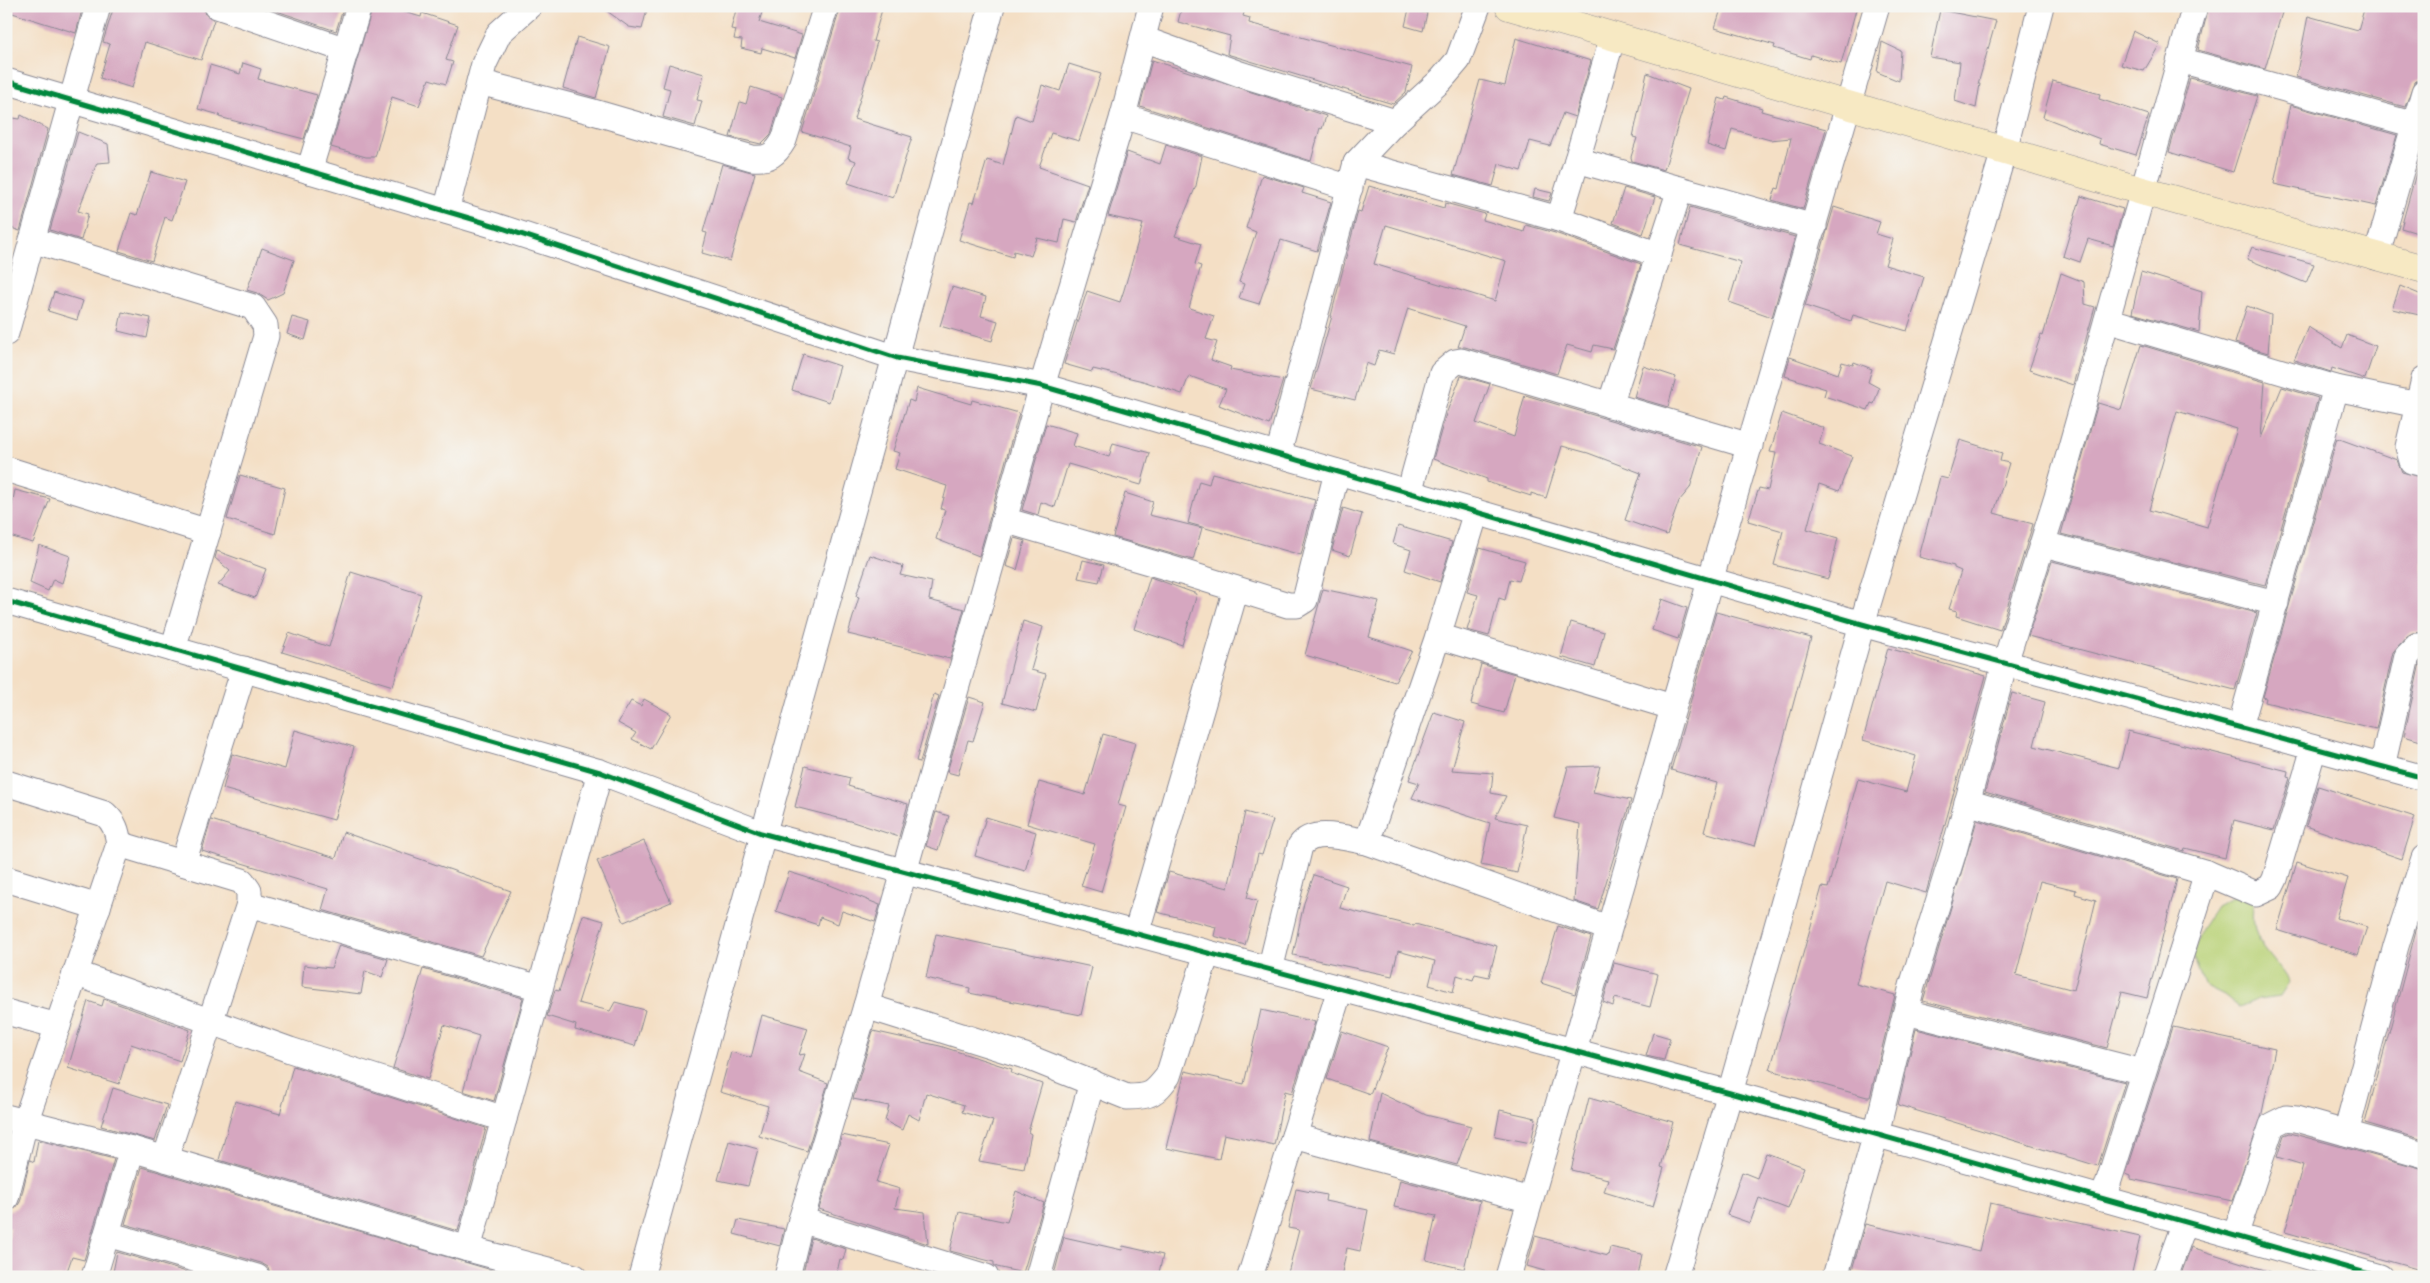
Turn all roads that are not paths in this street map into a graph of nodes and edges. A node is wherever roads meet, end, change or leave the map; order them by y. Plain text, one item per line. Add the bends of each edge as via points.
1 (98, 6) edge
2 (217, 6) edge
3 (359, 6) edge
4 (529, 6) edge
5 (826, 6) edge
6 (992, 6) edge
7 (1151, 6) edge
8 (1478, 6) edge
9 (1509, 6) edge
10 (1878, 6) edge
11 (2041, 6) edge
12 (2195, 6) edge
13 (1547, 11) edge
14 (1613, 36) junction
15 (1143, 39) junction
16 (346, 50) junction
17 (2180, 60) junction
18 (6, 81) edge
19 (479, 82) junction
20 (2424, 92) edge
21 (71, 100) junction
22 (1850, 105) junction
23 (1124, 116) junction
24 (1395, 122) junction
25 (2415, 125) junction
26 (2004, 151) junction
27 (1577, 160) junction
28 (1356, 163) junction
29 (309, 171) junction
30 (1350, 188) junction
31 (1680, 189) junction
32 (2142, 191) junction
33 (446, 211) junction
34 (1559, 219) junction
35 (1814, 227) junction
36 (32, 240) junction
37 (1659, 255) junction
38 (2376, 258) junction
39 (2424, 269) edge
40 (2106, 320) junction
41 (6, 333) edge
42 (897, 358) junction
43 (2424, 379) edge
44 (1042, 386) junction
45 (2336, 388) junction
46 (1610, 405) junction
47 (2418, 405) junction
48 (1750, 446) junction
49 (1278, 455) junction
50 (2424, 464) edge
51 (6, 469) edge
52 (1337, 472) junction
53 (1409, 493) junction
54 (1476, 512) junction
55 (1004, 520) junction
56 (208, 532) junction
57 (2043, 544) junction
58 (1709, 580) junction
59 (1236, 589) junction
60 (6, 601) edge
61 (2276, 603) junction
62 (1862, 624) junction
63 (1438, 636) junction
64 (2424, 646) edge
65 (173, 649) junction
66 (2005, 663) junction
67 (244, 669) junction
68 (1672, 707) junction
69 (2240, 728) junction
70 (2314, 748) junction
71 (2382, 767) junction
72 (600, 772) junction
73 (2424, 778) edge
74 (6, 783) edge
75 (1967, 802) junction
76 (761, 834) junction
77 (1367, 842) junction
78 (118, 844) junction
79 (2424, 858) edge
80 (183, 862) junction
81 (904, 870) junction
82 (2207, 873) junction
83 (6, 879) edge
84 (249, 904) junction
85 (98, 907) junction
86 (2415, 916) edge
87 (1608, 928) junction
88 (1136, 934) junction
89 (1206, 953) junction
90 (1270, 970) junction
91 (76, 973) junction
92 (540, 988) junction
93 (1340, 989) junction
94 (866, 1006) junction
95 (6, 1012) edge
96 (1906, 1012) junction
97 (211, 1020) junction
98 (58, 1026) junction
99 (1573, 1051) junction
100 (2143, 1072) junction
101 (1092, 1082) junction
102 (1730, 1093) junction
103 (504, 1119) junction
104 (16, 1120) edge
105 (2346, 1133) junction
106 (1876, 1134) junction
107 (1294, 1136) junction
108 (132, 1149) junction
109 (2424, 1155) edge
110 (165, 1159) junction
111 (6, 1198) edge
112 (2103, 1199) junction
113 (1530, 1200) junction
114 (801, 1220) junction
115 (2185, 1222) junction
116 (107, 1234) junction
117 (2235, 1236) junction
118 (468, 1249) junction
119 (2301, 1266) edge
120 (94, 1277) edge
121 (258, 1277) edge
122 (574, 1277) edge
123 (641, 1277) edge
124 (787, 1277) edge
125 (986, 1277) edge
126 (1038, 1277) edge
127 (1250, 1277) edge
128 (1508, 1277) edge
129 (1674, 1277) edge
130 (1835, 1277) edge
131 (2165, 1277) edge
132 (2380, 1277) edge

1 - 21 street
2 - 16 street
3 - 16 street
4 - 19 street via 499,33
5 - 19 street via 784,140 778,151 768,157 752,158
6 - 42 street
7 - 15 street
8 - 24 street via 1458,60
9 - 13 street
10 - 22 street
11 - 26 street
12 - 17 street
13 - 14 street
14 - 22 street
14 - 27 street
15 - 23 street
15 - 24 street via 1240,74
16 - 29 street
17 - 25 street
17 - 32 street
18 - 21 street
19 - 33 street
20 - 25 street
21 - 29 street
21 - 36 street
22 - 26 street
22 - 35 street
23 - 30 street
23 - 44 street
24 - 28 street
25 - 38 street
26 - 32 street
26 - 62 street
27 - 31 street
27 - 34 street
28 - 30 street
28 - 34 street
29 - 33 street
30 - 49 street
31 - 35 street
31 - 37 street
32 - 38 street
32 - 40 street
33 - 42 street
34 - 37 street
35 - 48 street
36 - 41 street
36 - 56 street via 253,307 260,316 266,336
37 - 46 street
38 - 39 street
40 - 45 street
40 - 57 street
42 - 44 street
42 - 76 street
43 - 47 street
44 - 49 street
44 - 55 street
45 - 47 street
45 - 61 street
46 - 48 street
46 - 53 street via 1462,361 1455,362 1442,373
47 - 50 street via 2408,448 2412,461
48 - 58 street
49 - 52 street
51 - 56 street
52 - 53 street
52 - 59 street via 1305,600 1288,606
53 - 54 street
54 - 58 street
54 - 63 street
55 - 59 street
55 - 81 street
56 - 65 street
57 - 61 street
57 - 66 street
58 - 62 street
58 - 68 street
59 - 88 street
60 - 65 street
61 - 69 street
62 - 66 street
62 - 102 street
63 - 68 street
63 - 77 street
64 - 71 street via 2417,646 2407,656
65 - 67 street
66 - 69 street
66 - 75 street
67 - 72 street
67 - 80 street
68 - 87 street
69 - 70 street
70 - 71 street
70 - 82 street via 2271,887 2256,894
71 - 73 street
72 - 76 street
72 - 92 street
74 - 78 street via 105,814 117,830
75 - 82 street
75 - 96 street
76 - 81 street
76 - 123 street
77 - 87 street
77 - 90 street via 1326,836 1312,837 1303,842
78 - 80 street
78 - 85 street
79 - 86 street
80 - 84 street via 242,880 249,891
81 - 88 street
81 - 94 street
82 - 100 street
83 - 85 street
84 - 92 street
84 - 97 street
85 - 91 street
86 - 105 street
87 - 99 street
88 - 89 street
89 - 90 street
89 - 101 street via 1168,1076 1156,1092 1145,1097 1127,1097
90 - 93 street
91 - 97 street
91 - 98 street
92 - 103 street
93 - 99 street
93 - 107 street
94 - 101 street via 1025,1056
94 - 114 street
95 - 98 street
96 - 100 street
96 - 106 street
97 - 103 street via 290,1050
97 - 110 street
98 - 104 street
99 - 102 street
99 - 113 street
100 - 112 street
101 - 126 street
102 - 106 street
102 - 129 street
103 - 118 street
104 - 108 street
104 - 111 street
105 - 109 street
105 - 117 street via 2296,1119 2286,1118 2272,1125
106 - 112 street
106 - 130 street
107 - 113 street
107 - 127 street
108 - 110 street
108 - 116 street
110 - 118 street
112 - 115 street
113 - 128 street
114 - 124 street
114 - 125 street
115 - 117 street
115 - 131 street
116 - 120 street
116 - 121 street
117 - 119 street
118 - 122 street
119 - 132 street

